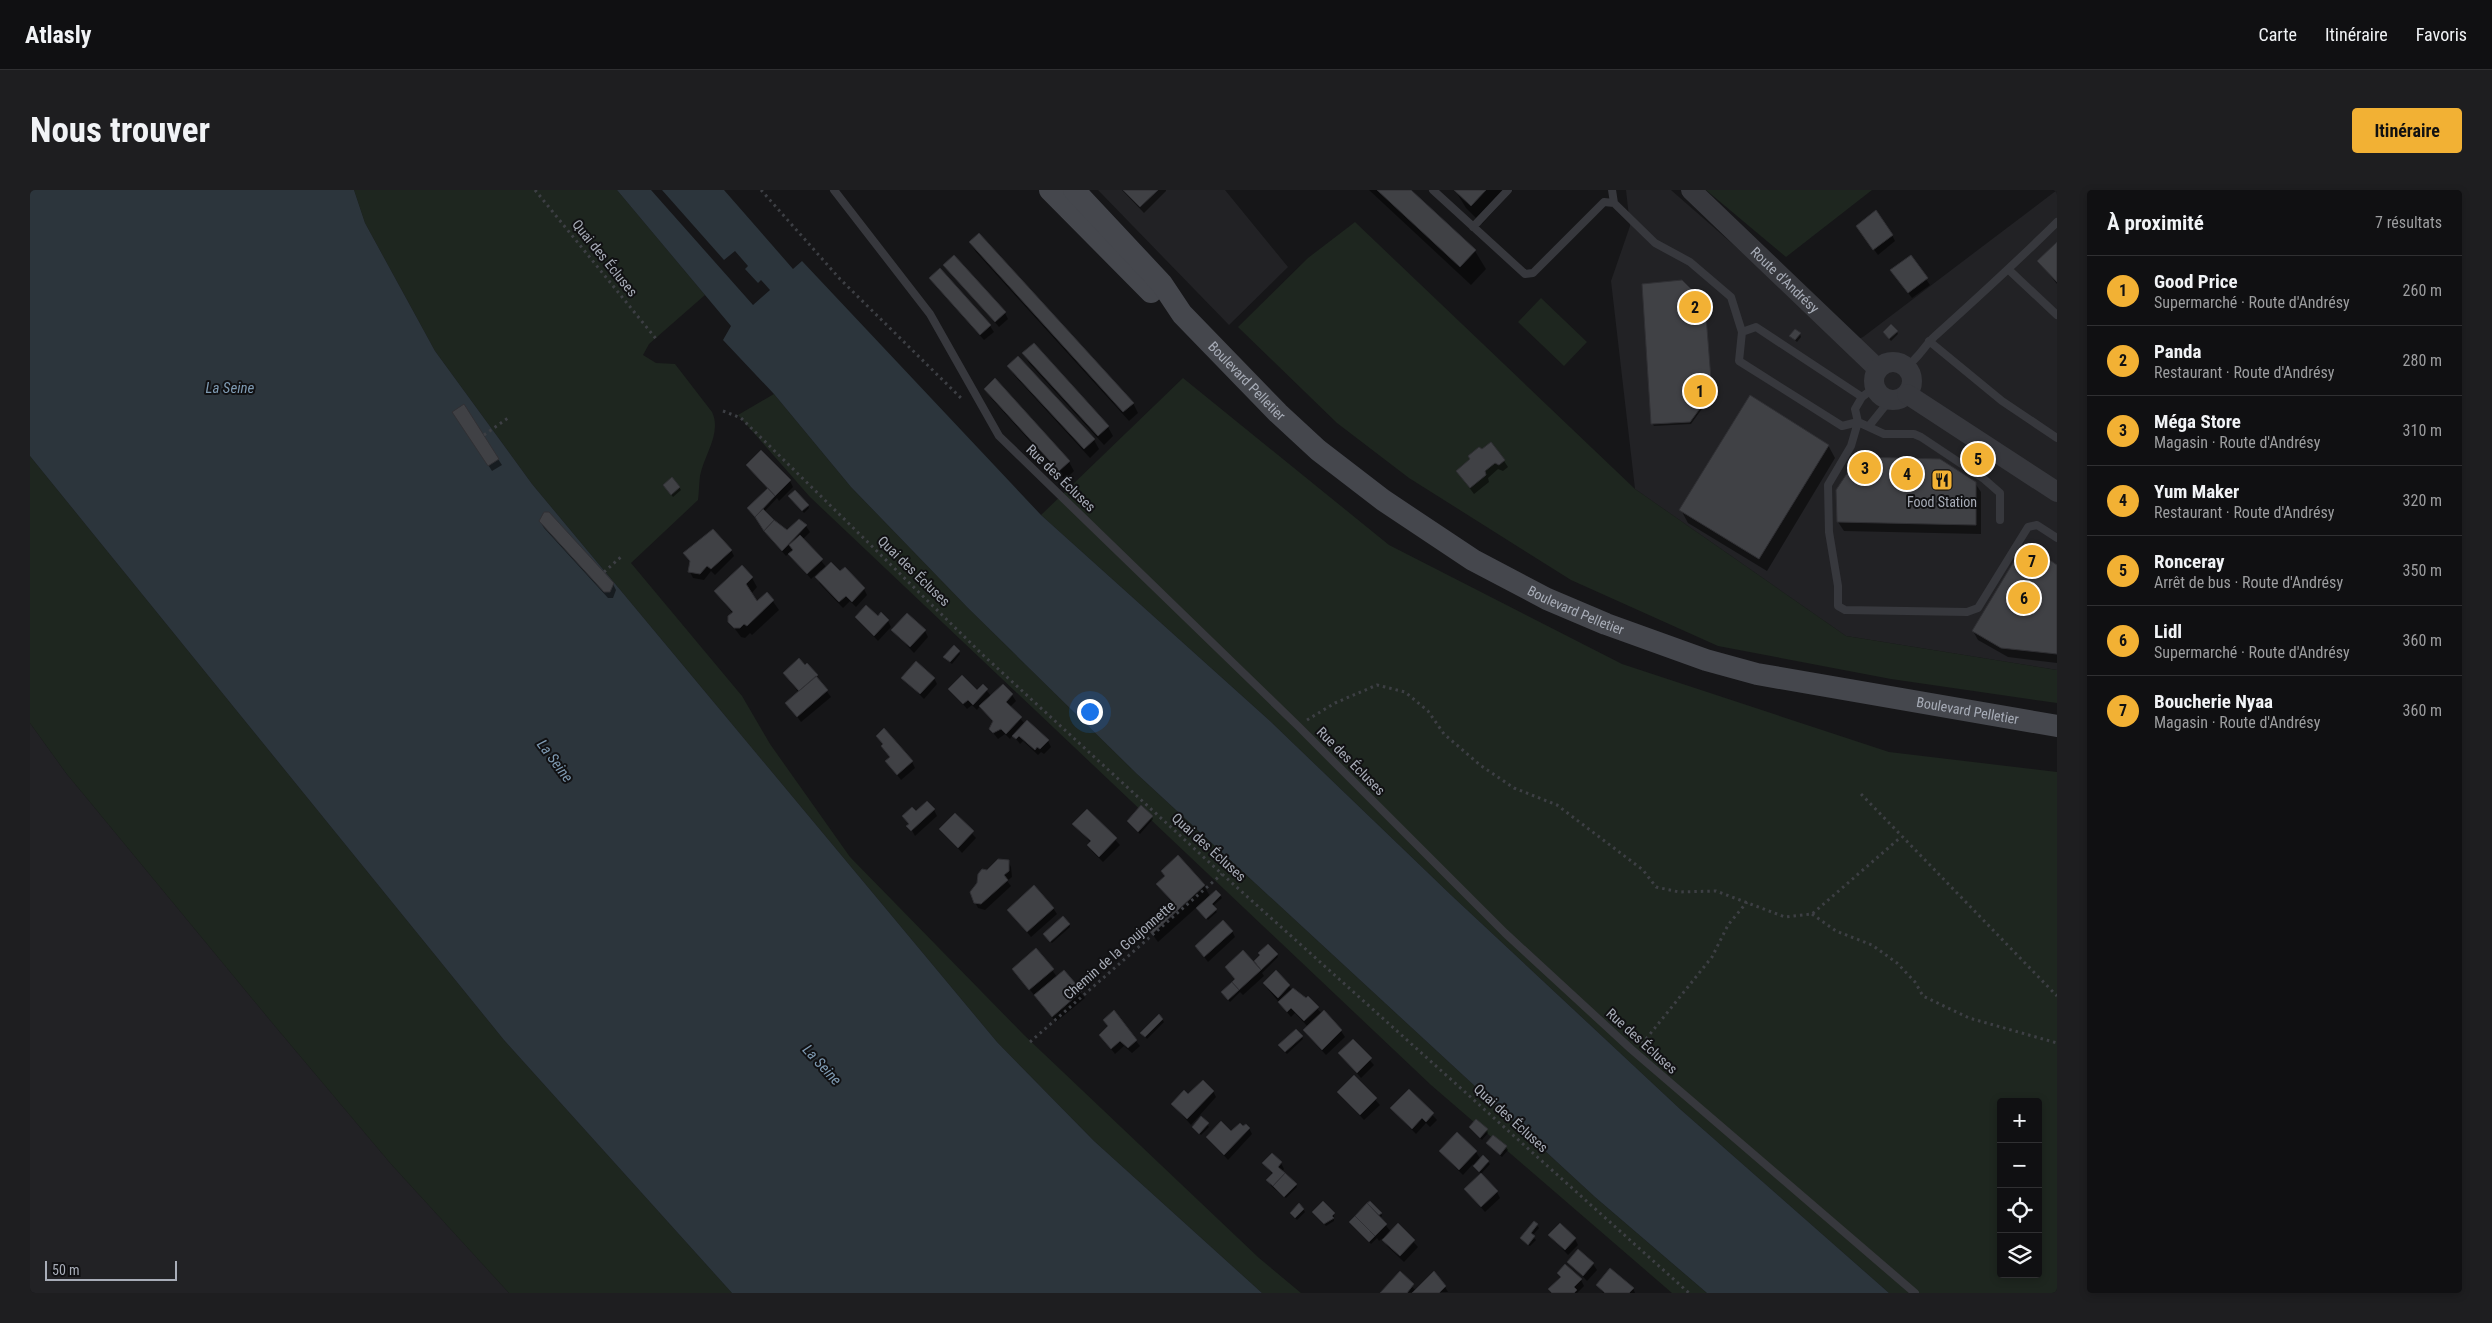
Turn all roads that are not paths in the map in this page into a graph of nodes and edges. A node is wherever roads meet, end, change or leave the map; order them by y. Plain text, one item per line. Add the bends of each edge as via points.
1 (834, 190) edge
2 (1050, 190) edge
3 (1074, 190) edge
4 (1433, 190) edge
5 (1508, 190) edge
6 (1612, 190) edge
7 (1692, 190) edge
8 (1614, 203) junction
9 (2057, 222) edge
10 (1473, 227) junction
11 (2009, 270) junction
12 (1182, 314) junction
13 (2057, 315) edge
14 (1742, 332) junction
15 (1929, 341) junction
16 (1905, 367) junction
17 (1882, 390) junction
18 (1858, 422) junction
19 (1869, 426) junction
20 (2057, 438) edge
21 (2057, 492) edge
22 (2000, 520) dead end
23 (2057, 538) edge
24 (2057, 726) edge
25 (1915, 1293) edge

1 - 25 lane, Rue des Écluses via 930,314 999,436 1298,726 1505,933 1637,1054
2 - 12 main road, Boulevard Pelletier via 1153,294
3 - 12 main road, Boulevard Pelletier via 1162,284
4 - 10 lane
5 - 10 lane
6 - 8 lane
7 - 17 street, Route d'Andrésy
8 - 10 lane via 1604,202 1533,273 1526,274
8 - 14 lane via 1655,244 1690,262 1731,297
9 - 11 lane
11 - 13 lane
11 - 15 lane
12 - 24 main road, Boulevard Pelletier via 1278,414 1351,476 1473,560 1548,599 1656,643 1757,674
14 - 17 lane via 1756,327
14 - 18 lane via 1739,361 1842,426
15 - 16 lane
15 - 20 lane via 2002,401
16 - 17 street via 1896,362 1886,363
16 - 17 street via 1911,375 1912,385
17 - 18 lane via 1855,409
17 - 19 lane
17 - 21 street, Route d'Andrésy
18 - 19 lane
18 - 23 lane via 1851,446 1828,485 1829,532 1838,606 1845,610 1967,612 1978,608 2028,527 2036,525
19 - 22 lane via 1884,434 1921,437 1984,479 2000,493

